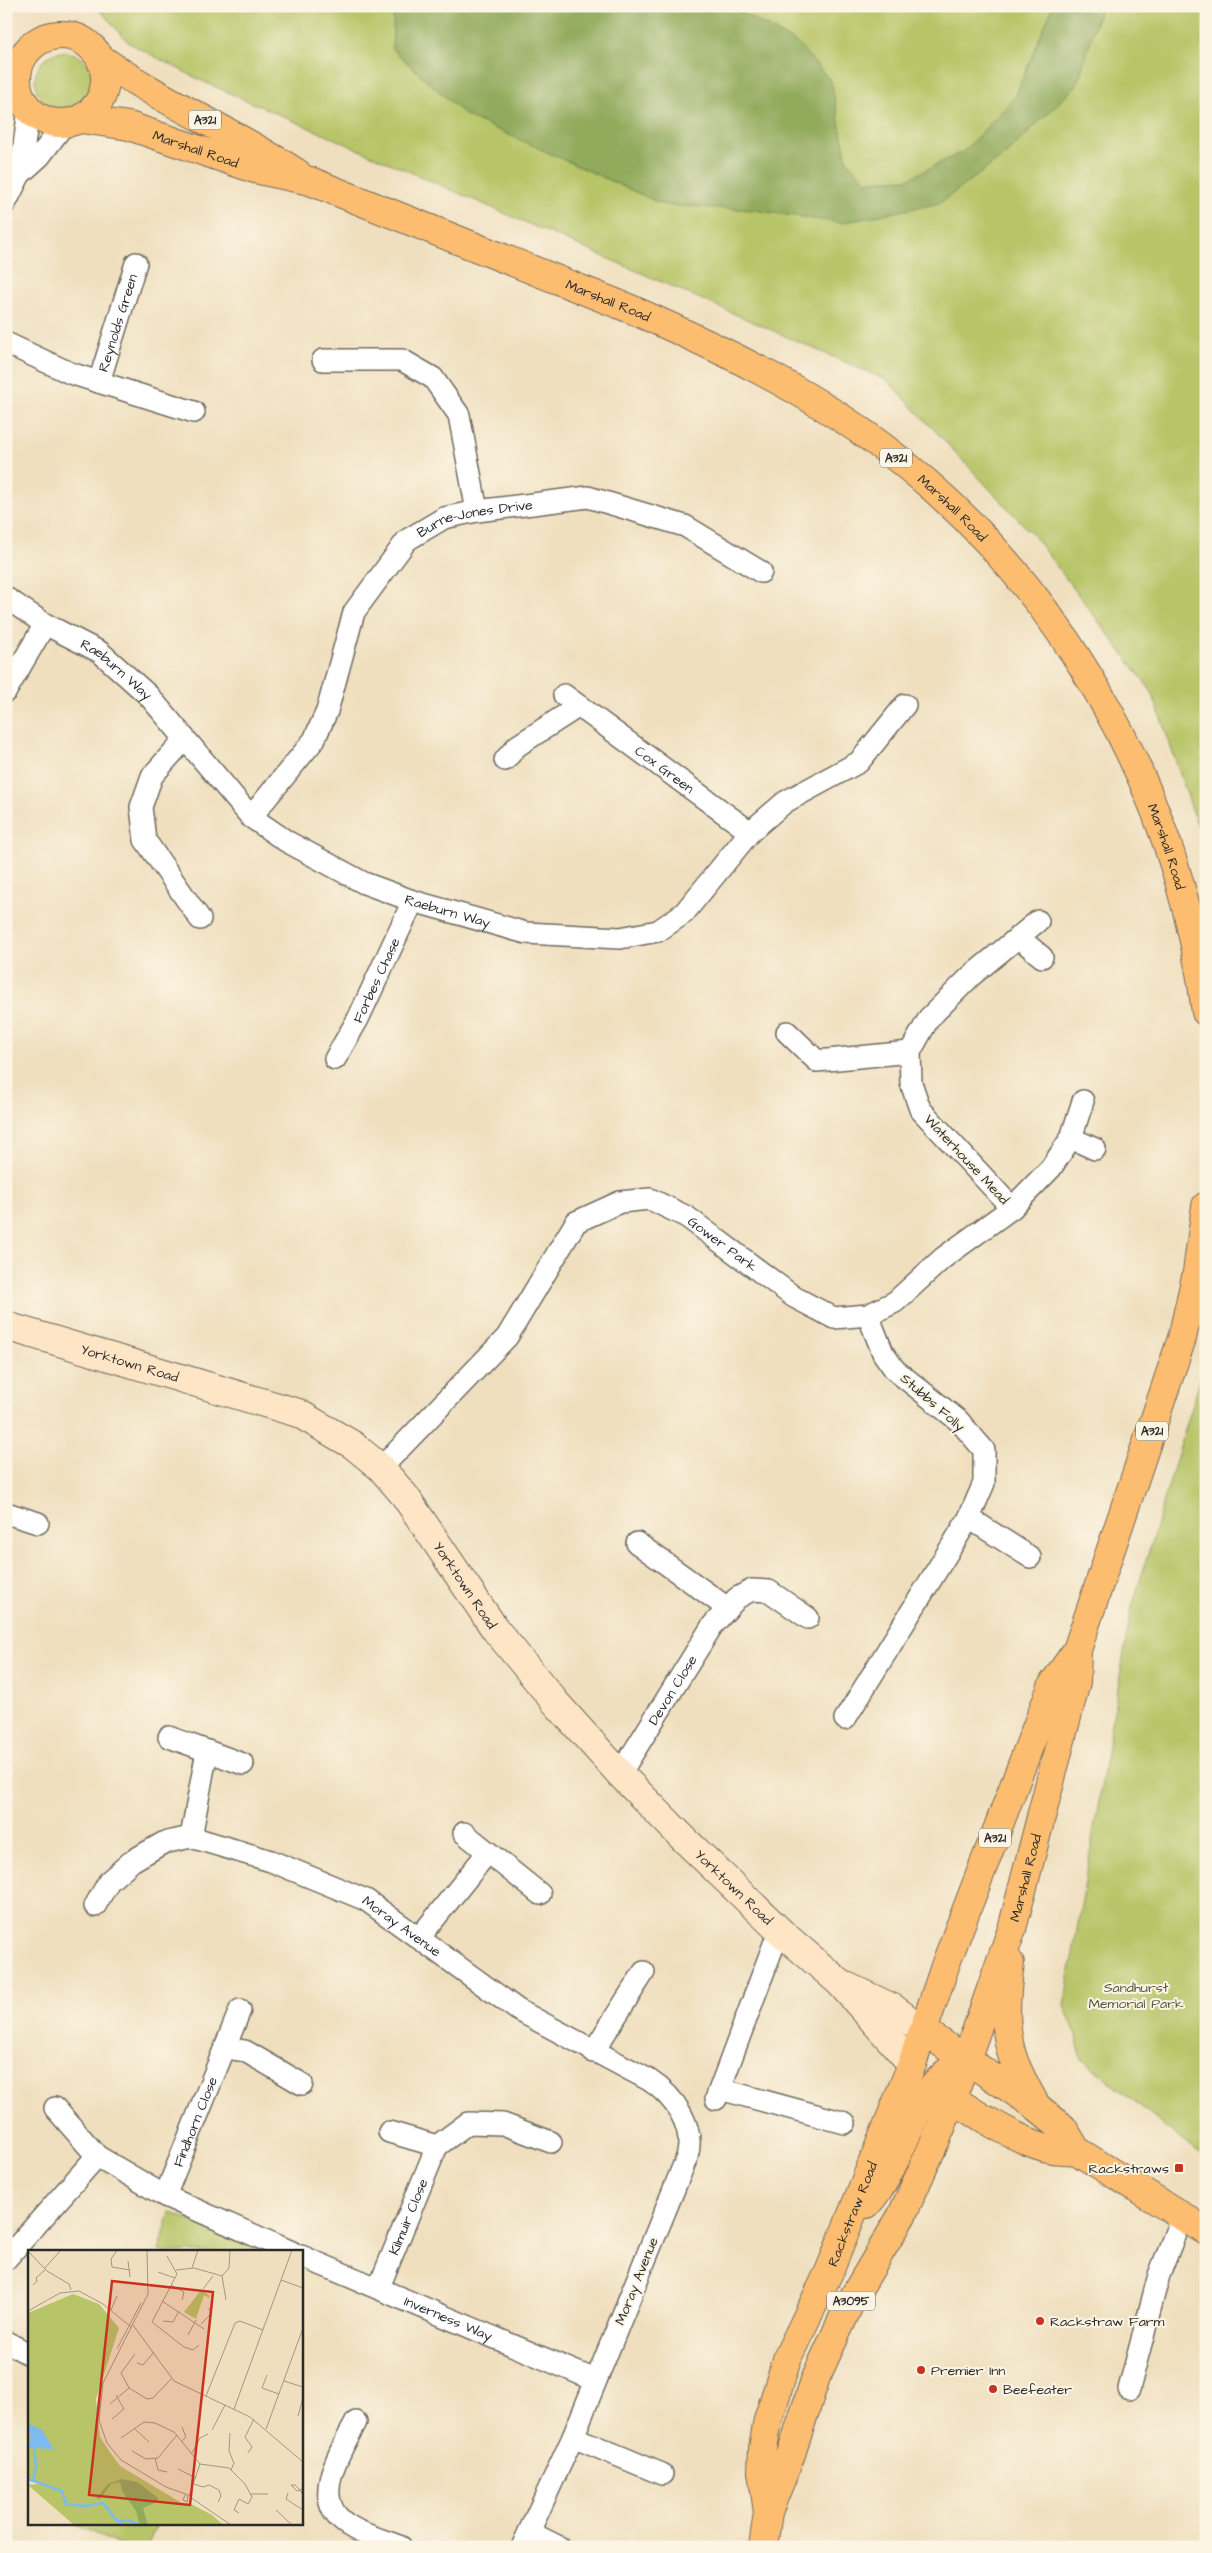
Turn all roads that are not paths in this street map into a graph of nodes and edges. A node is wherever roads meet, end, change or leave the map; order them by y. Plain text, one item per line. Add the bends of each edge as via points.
1 (34, 44) junction
2 (6, 46) edge
3 (100, 58) junction
4 (18, 97) edge
5 (73, 121) junction
6 (20, 174) junction
7 (310, 181) junction
8 (6, 202) edge
9 (136, 263) dead end
10 (6, 343) edge
11 (323, 360) dead end
12 (99, 382) junction
13 (194, 412) dead end
14 (477, 512) junction
15 (761, 572) dead end
16 (6, 598) edge
17 (45, 624) junction
18 (6, 691) edge
19 (905, 705) dead end
20 (186, 739) junction
21 (504, 760) dead end
22 (251, 818) junction
23 (750, 832) junction
24 (414, 901) junction
25 (200, 919) dead end
26 (1038, 921) dead end
27 (1018, 937) junction
28 (1042, 957) dead end
29 (1206, 1012) edge
30 (787, 1032) dead end
31 (910, 1052) junction
32 (335, 1059) dead end
33 (1083, 1101) dead end
34 (1071, 1138) junction
35 (1095, 1149) dead end
36 (1206, 1206) edge
37 (1012, 1208) junction
38 (868, 1315) junction
39 (6, 1326) edge
40 (381, 1468) junction
41 (6, 1513) edge
42 (969, 1518) junction
43 (38, 1523) dead end
44 (637, 1544) dead end
45 (1030, 1557) dead end
46 (726, 1607) junction
47 (808, 1618) dead end
48 (1077, 1650) junction
49 (845, 1719) dead end
50 (169, 1737) dead end
51 (208, 1751) junction
52 (244, 1764) dead end
53 (620, 1774) junction
54 (464, 1833) dead end
55 (191, 1838) junction
56 (488, 1852) junction
57 (540, 1894) dead end
58 (95, 1906) dead end
59 (1012, 1929) junction
60 (782, 1933) junction
61 (419, 1938) junction
62 (644, 1972) dead end
63 (840, 1984) junction
64 (240, 2010) dead end
65 (925, 2032) junction
66 (226, 2048) junction
67 (593, 2052) junction
68 (966, 2060) junction
69 (912, 2064) junction
70 (302, 2084) dead end
71 (943, 2091) junction
72 (1036, 2106) junction
73 (55, 2108) dead end
74 (845, 2123) dead end
75 (389, 2132) dead end
76 (551, 2142) dead end
77 (437, 2146) junction
78 (1077, 2151) junction
79 (97, 2156) junction
80 (165, 2196) junction
81 (1182, 2216) junction
82 (847, 2226) junction
83 (1206, 2231) edge
84 (287, 2250) edge
85 (302, 2256) edge
86 (6, 2259) edge
87 (379, 2287) junction
88 (6, 2342) edge
89 (28, 2353) edge
90 (596, 2380) junction
91 (1129, 2389) dead end
92 (356, 2422) dead end
93 (573, 2437) junction
94 (662, 2474) dead end
95 (768, 2512) junction
96 (526, 2539) edge
97 (401, 2547) edge
98 (559, 2547) edge
99 (763, 2547) edge

1 - 2 main road, A321
1 - 3 main road, A321 via 56,35 72,36 89,44
1 - 4 main road via 17,69
3 - 5 main road via 105,77 102,95 93,109
3 - 7 main road, Marshall Road / A321 via 157,95 259,148
4 - 5 main road, A321 via 43,120
4 - 6 street
5 - 6 street
5 - 7 main road, Marshall Road / A321 via 129,126 255,170
6 - 8 street
7 - 29 main road, Marshall Road / A321 via 633,310 746,364 802,394 880,445 957,511 1014,573 1062,634 1112,716 1148,794 1171,856 1192,934
9 - 12 street, Reynolds Green
10 - 12 street, Reynolds Green via 70,373
11 - 14 street via 402,360 433,378 459,415
12 - 13 street, Reynolds Green
14 - 15 street, Burne-Jones Drive via 588,497 684,526
14 - 22 street, Burne-Jones Drive via 444,518 407,540 354,612 328,711 314,740
16 - 17 street, Raeburn Way
17 - 18 street
17 - 20 street, Raeburn Way via 100,652 149,696
19 - 23 street, Raeburn Way via 859,762 785,802
20 - 22 street, Raeburn Way
20 - 25 street via 152,776 141,807 144,840
21 - 23 street, Cox Green via 572,700
22 - 24 street, Raeburn Way via 364,883
23 - 24 street, Raeburn Way via 684,912 658,931 620,938 526,933
24 - 32 street, Forbes Chase via 358,1019
26 - 27 street
27 - 28 street
27 - 31 street via 971,976 929,1018
30 - 31 street via 818,1061
31 - 37 street, Waterhouse Mead via 911,1084 920,1108
33 - 34 street, Gower Park
34 - 35 street
34 - 37 street, Gower Park via 1051,1168
36 - 48 main road, Marshall Road / A321 via 1182,1338
37 - 38 street, Gower Park via 943,1258 895,1302
38 - 40 street, Gower Park via 834,1318 794,1297 687,1217 650,1200 620,1202 576,1222 507,1337
38 - 42 street, Stubbs Folly via 883,1353 895,1370 959,1421 984,1450 984,1483
39 - 40 street, Yorktown Road via 298,1413 352,1445
40 - 53 street, Yorktown Road via 405,1496 495,1629
41 - 43 street
42 - 45 street
42 - 49 street, Stubbs Folly
44 - 46 street
46 - 47 street, Devon Close via 752,1590 769,1591
46 - 53 street, Devon Close
48 - 59 main road, Marshall Road / A321 via 1076,1682
48 - 65 main road, Marshall Road / A321 via 1053,1684 946,1963
50 - 51 street
51 - 52 street
51 - 55 street
53 - 60 street, Yorktown Road
54 - 56 street
55 - 58 street, Moray Avenue via 163,1843 132,1861 109,1881
55 - 61 street, Moray Avenue via 271,1861 366,1900
56 - 57 street
56 - 61 street
59 - 68 main road, Marshall Road / A321
59 - 72 main road via 1007,2029 1013,2057
60 - 63 street, Yorktown Road
60 - 74 street via 774,1944 718,2094
61 - 67 street, Moray Avenue via 518,2010
62 - 67 street
63 - 65 street, Yorktown Road via 893,2008
63 - 69 street, Yorktown Road
64 - 66 street, Findhorn Close
65 - 68 main road, Yorktown Road
65 - 69 main road, Rackstraw Road / A321
66 - 70 street via 245,2052
66 - 80 street, Findhorn Close
67 - 90 street, Moray Avenue via 661,2087 684,2119 690,2148
68 - 71 main road, Marshall Road / A321
68 - 72 main road, Yorktown Road
69 - 71 main road, Yorktown Road
69 - 82 main road, Rackstraw Road / A3095
71 - 78 main road, Yorktown Road via 1030,2142 1052,2149
71 - 82 main road, A3095 via 927,2094 898,2158 878,2192
71 - 95 main road, Rackstraw Road / A3095 via 902,2215 831,2340
72 - 78 main road, Yorktown Road via 1063,2128
73 - 79 street
75 - 77 street
76 - 77 street via 503,2124 468,2123
77 - 87 street, Kilmuir Close
78 - 81 main road, Yorktown Road
79 - 80 street
79 - 86 street
80 - 84 street
81 - 83 main road, Yorktown Road
81 - 91 street via 1159,2275
82 - 95 main road, Rackstraw Road / A3095 via 829,2272 788,2356 768,2420 762,2472
85 - 87 street, Inverness Way
87 - 90 street, Inverness Way
88 - 89 street
90 - 93 street, Moray Avenue
92 - 97 street via 331,2475 328,2490 331,2503 337,2517 349,2526
93 - 94 street
93 - 96 street, Moray Avenue
95 - 99 main road, Rackstraw Road / A3095
96 - 98 street

